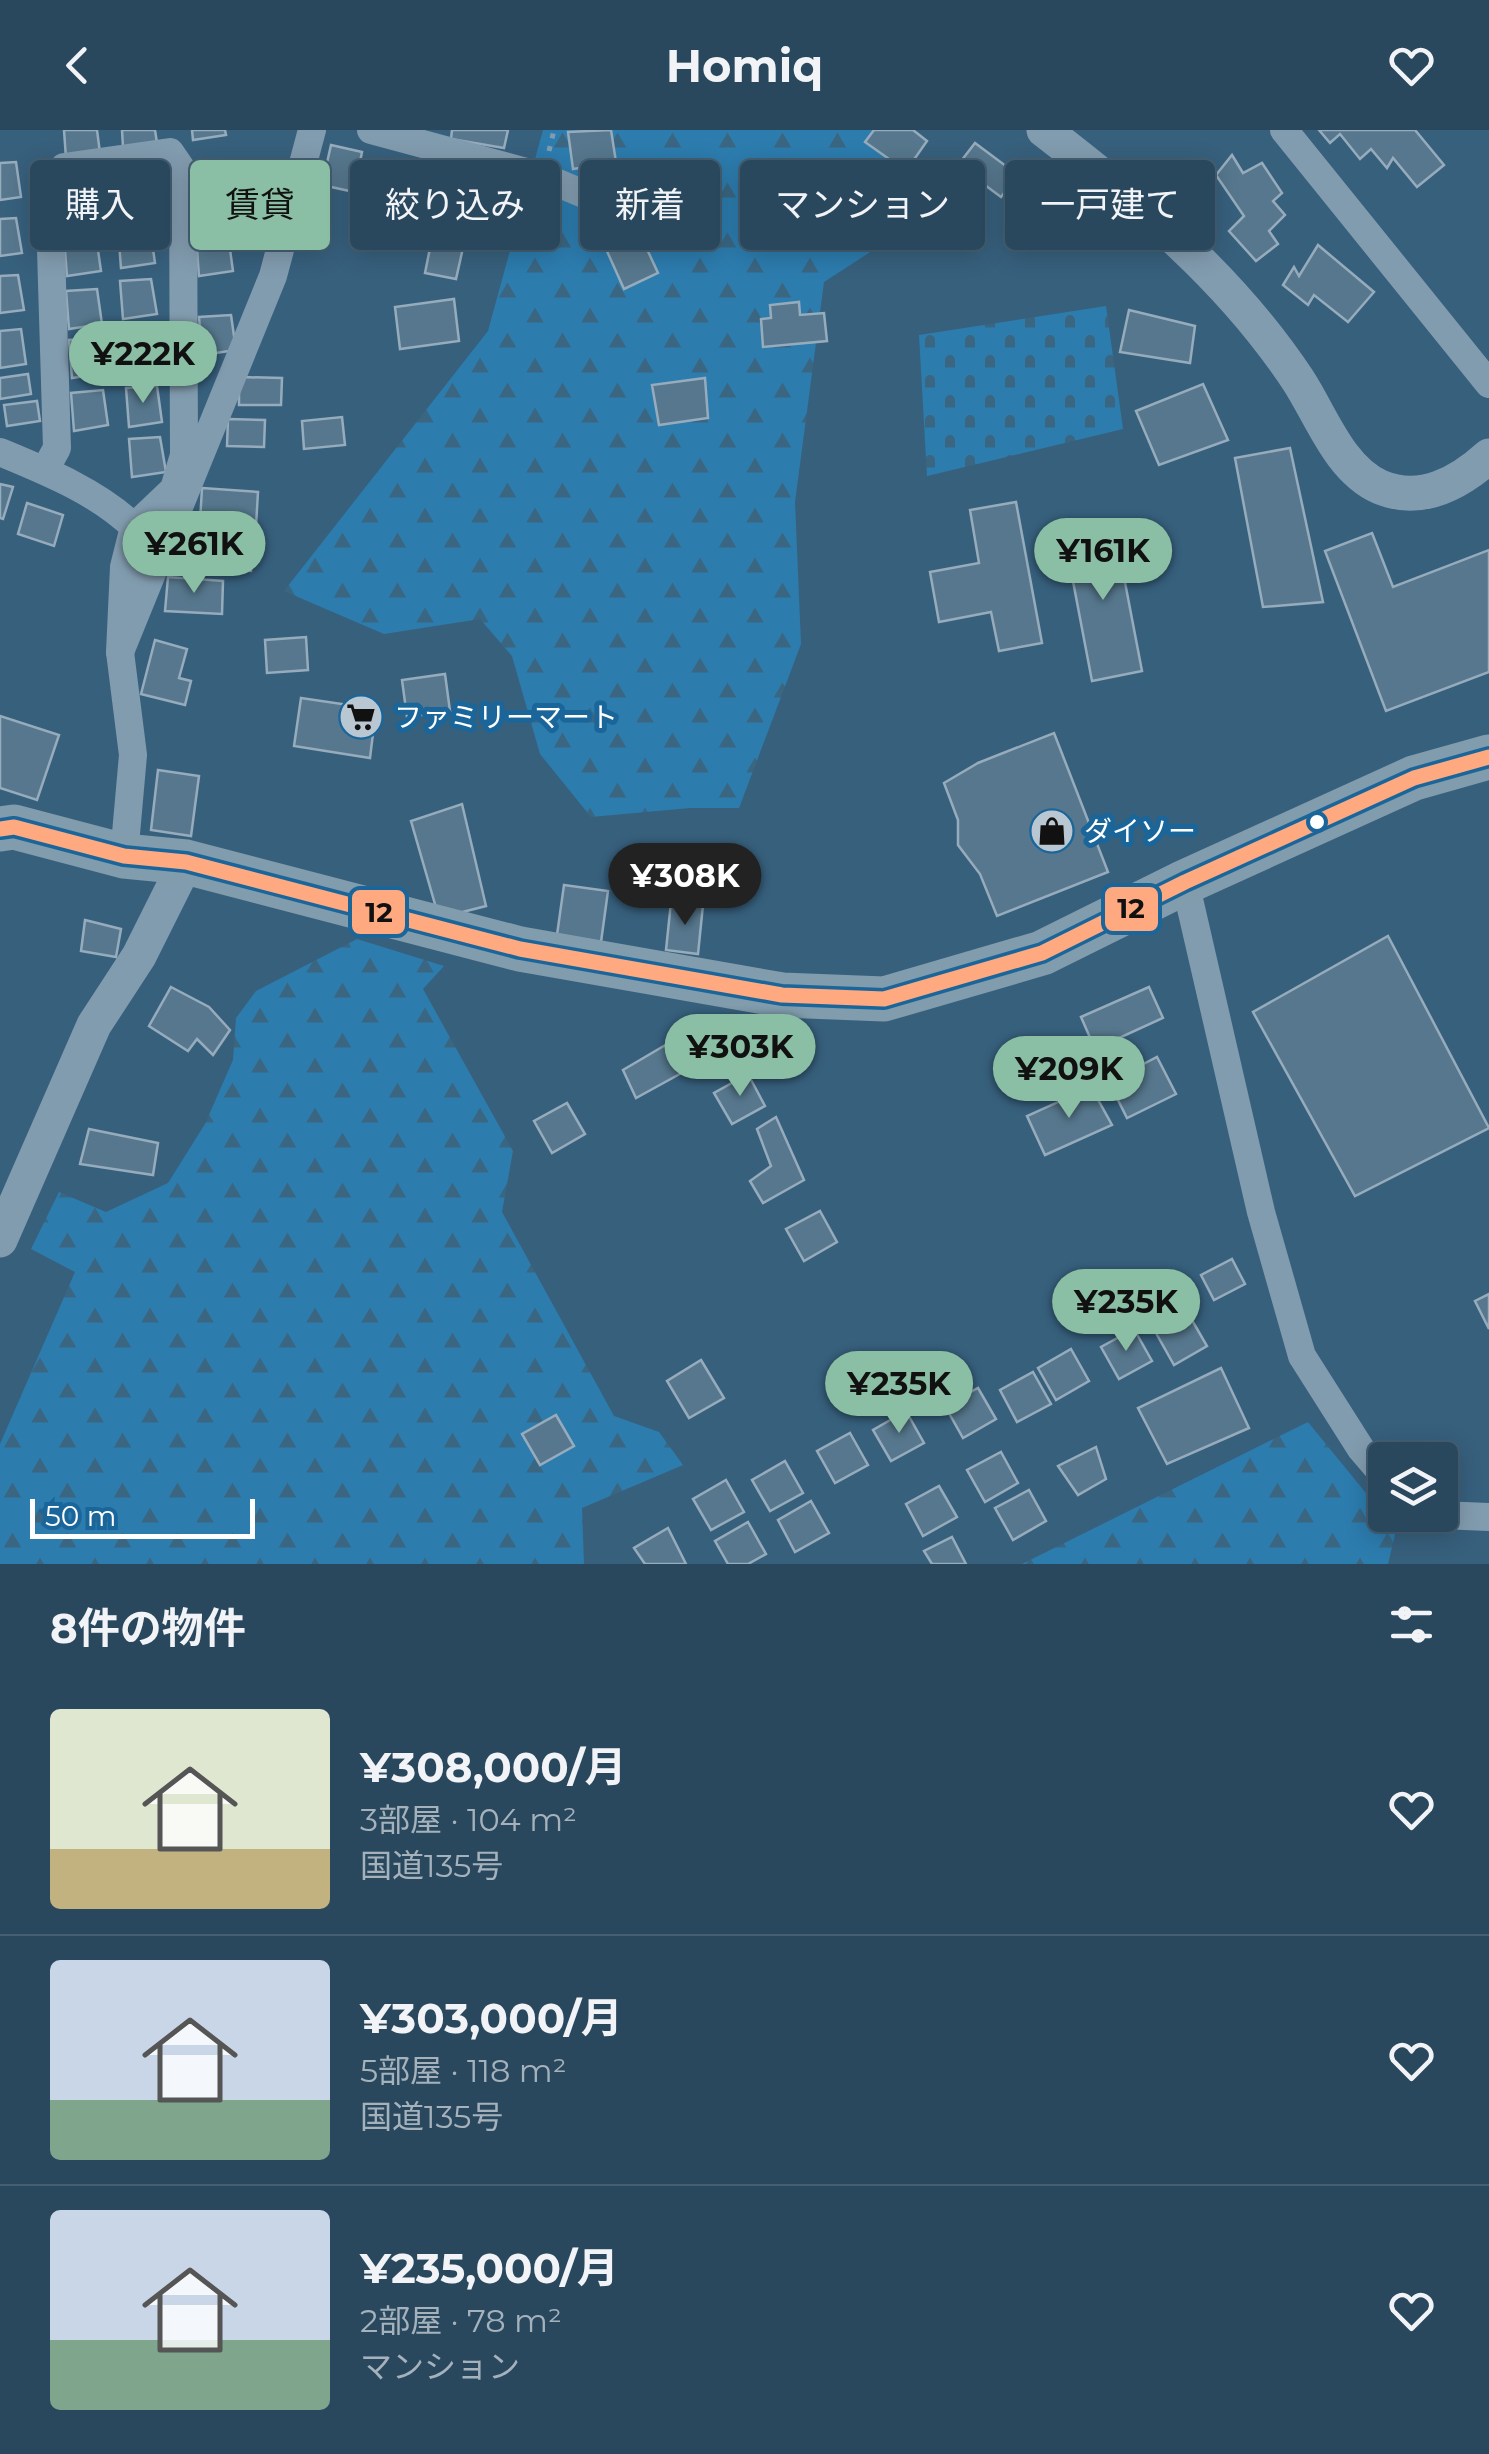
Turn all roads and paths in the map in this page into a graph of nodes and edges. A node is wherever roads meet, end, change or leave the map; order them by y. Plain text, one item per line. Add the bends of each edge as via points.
1 (312, 130) edge
2 (370, 130) edge
3 (1044, 130) edge
4 (1284, 130) edge
5 (580, 192) edge
6 (1489, 384) edge
7 (0, 452) edge
8 (1489, 456) edge
9 (45, 470) junction
10 (134, 527) junction
11 (120, 652) junction
12 (1489, 757) edge
13 (0, 829) edge
14 (124, 856) junction
15 (186, 862) junction
16 (1185, 882) junction
17 (0, 1240) edge
18 (1368, 1457) edge
19 (1458, 1515) edge
20 (1489, 1517) edge

1 - 11 street via 273,276
2 - 5 street
3 - 8 street via 1206,263 1298,379 1341,453 1376,486 1413,497 1465,477
4 - 6 street
7 - 9 street
9 - 10 street
9 - 10 street via 57,448 48,184 64,167 170,152 183,171 184,454 174,489
10 - 11 street via 124,567
11 - 14 street via 133,755
12 - 16 highway via 1414,778
13 - 14 highway
14 - 15 highway
15 - 16 highway via 520,949 782,995 884,1000 1042,953
15 - 17 street via 139,956 94,1024
16 - 18 street via 1261,1212 1302,1356
19 - 20 street

